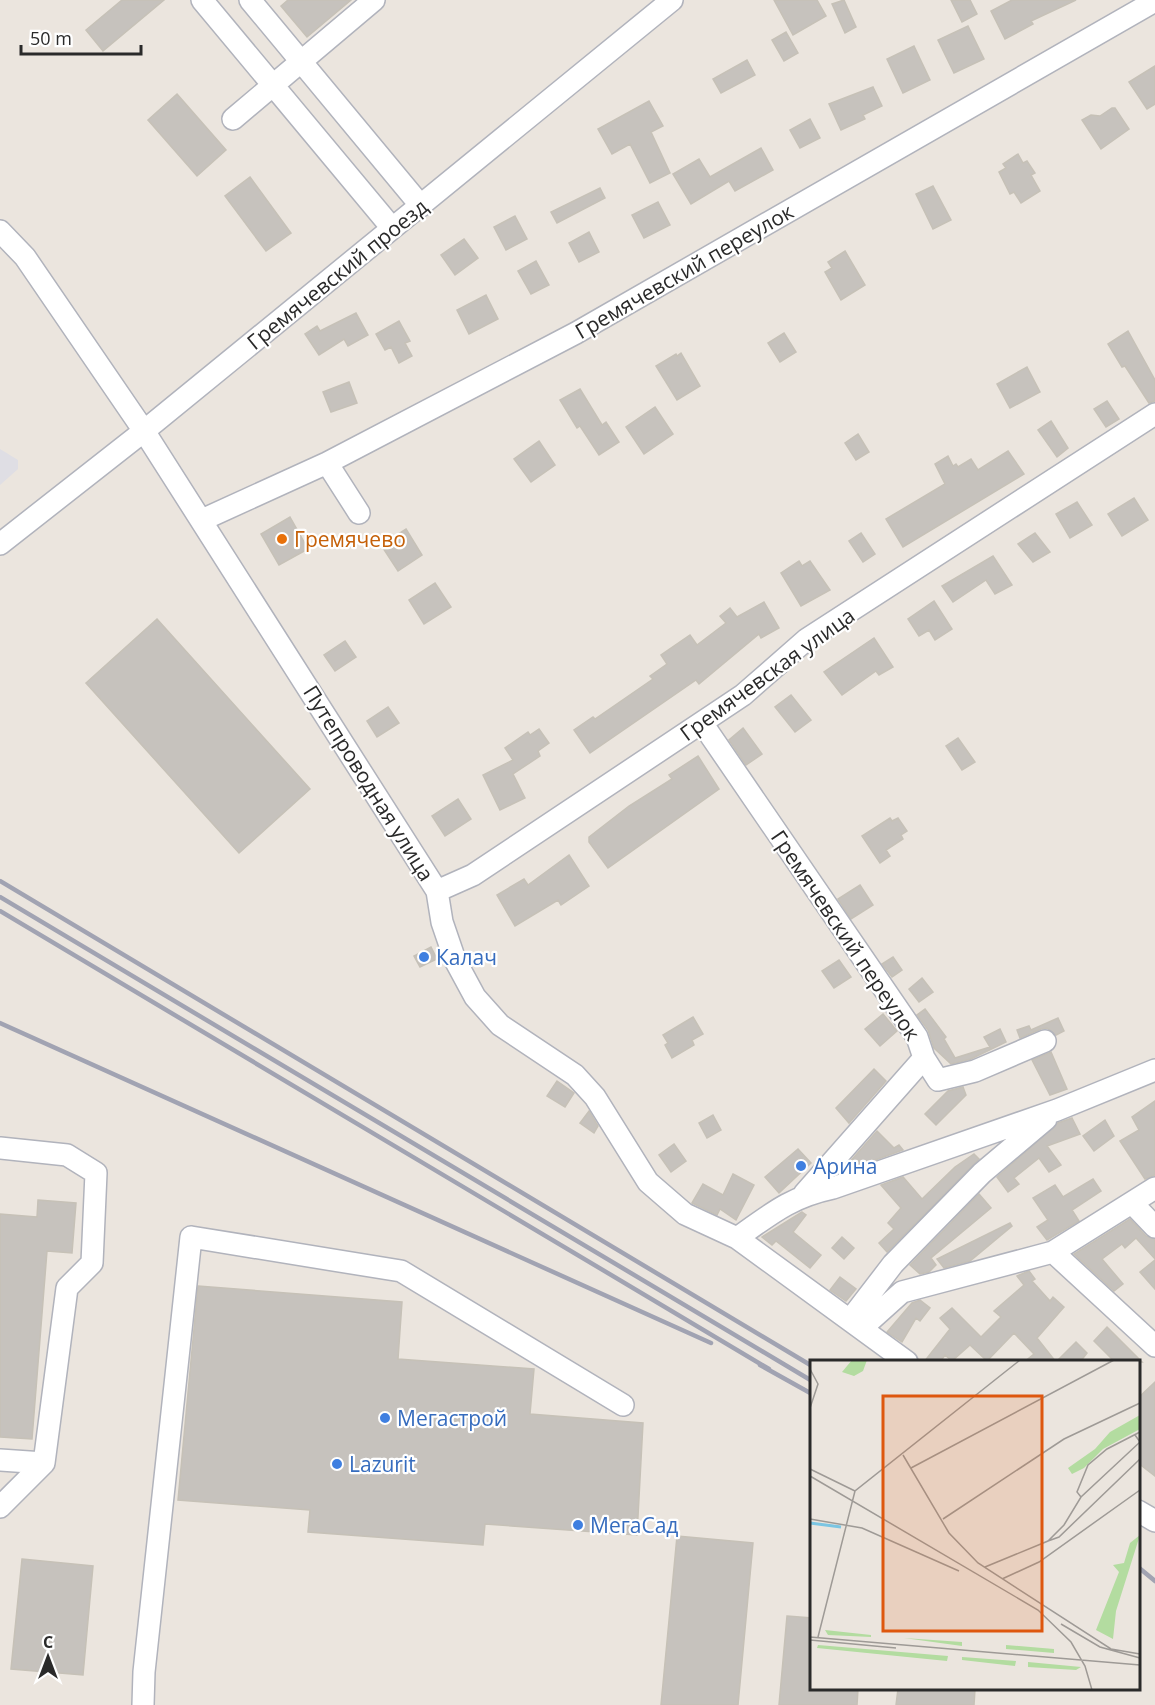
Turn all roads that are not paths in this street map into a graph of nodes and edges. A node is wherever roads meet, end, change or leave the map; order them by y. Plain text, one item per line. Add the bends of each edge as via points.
1 (202, 0) edge
2 (250, 0) edge
3 (374, 0) edge
4 (672, 0) edge
5 (1155, 1) edge
6 (301, 62) junction
7 (272, 86) junction
8 (233, 119) dead end
9 (421, 206) junction
10 (392, 228) junction
11 (0, 231) edge
12 (1155, 414) edge
13 (144, 431) junction
14 (327, 463) junction
15 (359, 513) dead end
16 (202, 520) junction
17 (0, 544) edge
18 (702, 723) junction
19 (437, 891) junction
20 (1045, 1041) dead end
21 (924, 1058) junction
22 (1155, 1070) edge
23 (1057, 1110) junction
24 (0, 1148) edge
25 (1155, 1188) edge
26 (804, 1194) junction
27 (1133, 1204) junction
28 (1155, 1227) edge
29 (737, 1238) junction
30 (1053, 1252) junction
31 (856, 1324) junction
32 (1155, 1346) edge
33 (904, 1360) edge
34 (623, 1405) dead end
35 (0, 1460) edge
36 (44, 1463) junction
37 (0, 1507) edge
38 (1140, 1512) edge
39 (1155, 1521) edge
40 (143, 1705) edge

1 - 7 street
2 - 6 street
3 - 6 street
4 - 9 street, Гремячевский проезд
5 - 14 street, Гремячевский переулок via 576,333
6 - 7 street
6 - 9 street
7 - 8 street
7 - 10 street
9 - 10 street, Гремячевский проезд
10 - 13 street, Гремячевский проезд
11 - 13 street, Путепроводная улица via 25,257
12 - 18 street, Гремячевская улица via 807,639 743,695
13 - 16 street, Путепроводная улица
13 - 17 street, Гремячевский проезд
14 - 15 street
14 - 16 street, Гремячевский переулок
16 - 19 street, Путепроводная улица
18 - 19 street, Гремячевская улица via 473,875
18 - 21 street, Гремячевский переулок via 917,1037
19 - 29 street, Путепроводная улица via 455,960 475,997 500,1025 575,1075 595,1097 648,1182 685,1214
20 - 21 street via 975,1071 938,1080
21 - 26 street, Гремячевский переулок
22 - 23 street
23 - 26 street via 833,1188
23 - 31 street via 982,1173 893,1264
24 - 36 street via 67,1155 96,1173 92,1263 67,1288
25 - 27 street
26 - 29 street
27 - 28 street
27 - 30 street
29 - 31 street, Путепроводная улица
30 - 31 street via 902,1292
30 - 32 street
31 - 33 street, Путепроводная улица
34 - 40 street via 401,1271 191,1238
35 - 36 street
36 - 37 street
38 - 39 street

